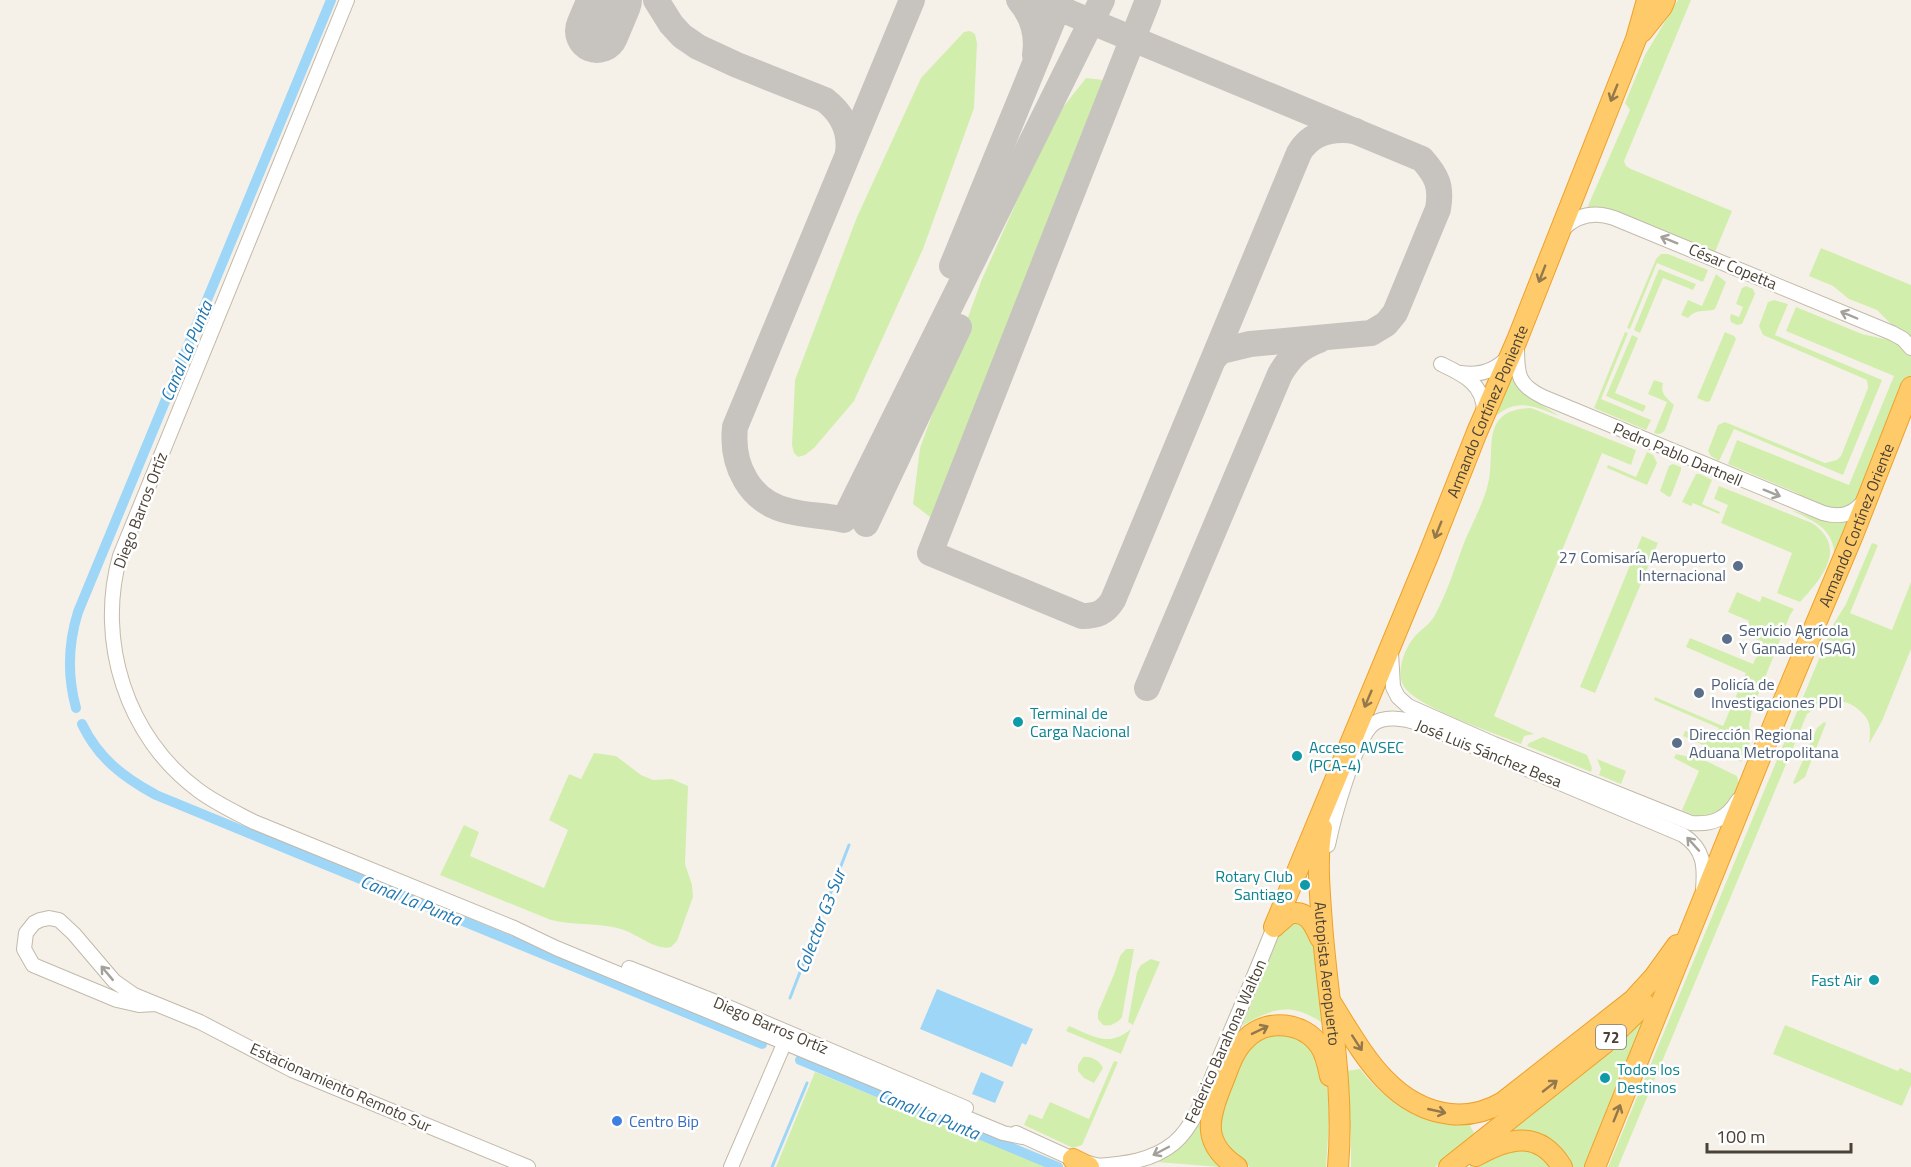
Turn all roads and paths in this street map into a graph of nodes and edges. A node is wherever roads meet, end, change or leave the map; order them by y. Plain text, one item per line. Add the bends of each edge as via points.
1 (347, 0) edge
2 (1647, 0) edge
3 (1665, 0) edge
4 (1636, 39) junction
5 (1556, 239) junction
6 (1514, 347) junction
7 (1911, 348) edge
8 (1441, 364) dead end
9 (1461, 373) junction
10 (1911, 387) edge
11 (1485, 415) junction
12 (1870, 490) junction
13 (1391, 645) junction
14 (1759, 761) junction
15 (1334, 781) junction
16 (1320, 879) junction
17 (1701, 906) junction
18 (1274, 927) junction
19 (1692, 928) junction
20 (1324, 946) junction
21 (1330, 1001) junction
22 (155, 1004) junction
23 (787, 1038) junction
24 (1340, 1128) junction
25 (1090, 1165) edge
26 (528, 1167) edge
27 (731, 1167) edge
28 (1237, 1167) edge
29 (1338, 1167) edge
30 (1449, 1167) edge
31 (1455, 1167) edge
32 (1562, 1167) edge
33 (1595, 1167) edge

1 - 23 street, Diego Barros Ortíz via 120,556 111,615 114,653 125,690 140,724 171,767 205,795 254,822 556,948
2 - 4 highway, Armando Cortínez Poniente
3 - 4 highway, Armando Cortínez Poniente
4 -> 5 highway, Armando Cortínez Poniente
5 -> 6 highway, Armando Cortínez Poniente
7 -> 5 street, César Copetta via 1892,333 1606,215 1576,219
6 - 9 street via 1502,364 1492,370
6 - 11 highway, Armando Cortínez Poniente
6 -> 12 street, Pedro Pablo Dartnell via 1518,373 1528,388 1543,397 1831,516 1853,512
8 - 9 street
9 - 11 street via 1480,391
10 - 12 highway, Armando Cortínez Oriente
11 -> 13 highway, Armando Cortínez Poniente
12 - 14 highway, Armando Cortínez Oriente
13 - 14 street, José Luis Sánchez Besa via 1393,687 1408,706 1679,820 1700,824 1722,819 1732,809
13 -> 15 highway, Armando Cortínez Poniente
14 - 17 highway, Armando Cortínez Oriente
15 - 16 highway, Autopista Aeropuerto via 1321,834
15 - 18 highway
17 -> 16 street, José Luis Sánchez Besa via 1704,863 1695,844 1683,835 1419,723 1388,719 1369,728 1355,757 1341,794
16 - 20 highway, Autopista Aeropuerto
17 - 19 highway, Armando Cortínez Oriente
21 -> 17 highway via 1376,1070 1406,1098 1445,1113 1479,1112 1511,1097 1633,1000 1663,965
18 - 20 highway via 1289,914 1303,914 1312,921
18 -> 25 street, Federico Barahona Walton via 1206,1089 1182,1135 1165,1149 1131,1163
30 -> 19 highway, 72 via 1626,1024 1666,977
33 -> 19 highway
20 - 21 highway, Autopista Aeropuerto
21 - 24 highway, Autopista Aeropuerto
22 -> 22 street, Estacionamiento Remoto Sur via 114,981 58,920 40,920 26,933 24,949 33,964 123,1002
22 - 26 street, Estacionamiento Remoto Sur via 200,1022 292,1070
23 - 25 street, Diego Barros Ortíz via 964,1107
23 - 27 street
28 -> 24 highway via 1215,1145 1210,1132 1211,1115 1233,1058 1248,1037 1270,1025 1305,1032 1319,1044 1326,1057
24 - 29 highway, Autopista Aeropuerto
31 - 32 highway via 1500,1143 1514,1140 1544,1147

